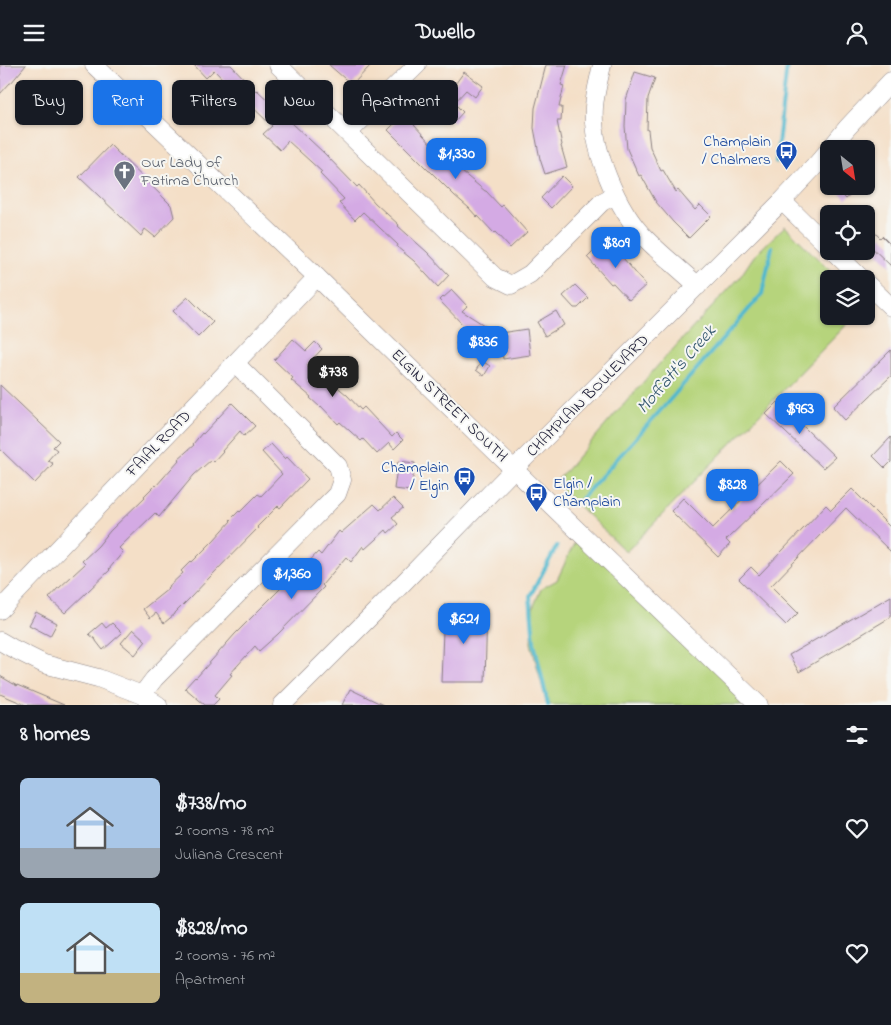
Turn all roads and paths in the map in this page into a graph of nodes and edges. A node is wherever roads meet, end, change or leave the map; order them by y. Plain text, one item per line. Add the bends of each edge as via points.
1 (94, 65) edge
2 (278, 65) edge
3 (417, 65) edge
4 (602, 65) edge
5 (891, 81) edge
6 (348, 133) junction
7 (837, 140) edge
8 (820, 160) edge
9 (615, 195) junction
10 (782, 201) junction
11 (820, 238) edge
12 (842, 260) edge
13 (853, 270) edge
14 (317, 277) junction
15 (698, 286) junction
16 (875, 292) edge
17 (891, 307) edge
18 (235, 363) junction
19 (514, 469) junction
20 (0, 610) edge
21 (0, 641) edge
22 (142, 695) junction
23 (158, 705) edge
24 (282, 705) edge
25 (759, 705) edge

1 - 14 street, ELGIN STREET SOUTH
2 - 6 street
3 - 6 street
4 - 9 street via 594,108 595,128
5 - 7 street, CHAMPLAIN BOULEVARD
6 - 9 street via 494,277 511,285 530,274 602,202
8 - 10 street, CHAMPLAIN BOULEVARD
9 - 15 street via 645,239
10 - 11 street
10 - 15 street, CHAMPLAIN BOULEVARD
12 - 13 street
14 - 18 street, FAIAL ROAD
14 - 19 street, ELGIN STREET SOUTH
15 - 19 street, CHAMPLAIN BOULEVARD
16 - 17 street
18 - 20 street, FAIAL ROAD
18 - 22 street via 338,466 342,480 337,494 154,679
19 - 24 street, CHAMPLAIN BOULEVARD
19 - 25 street, ELGIN STREET SOUTH
21 - 22 street via 44,664 98,678
22 - 23 street

